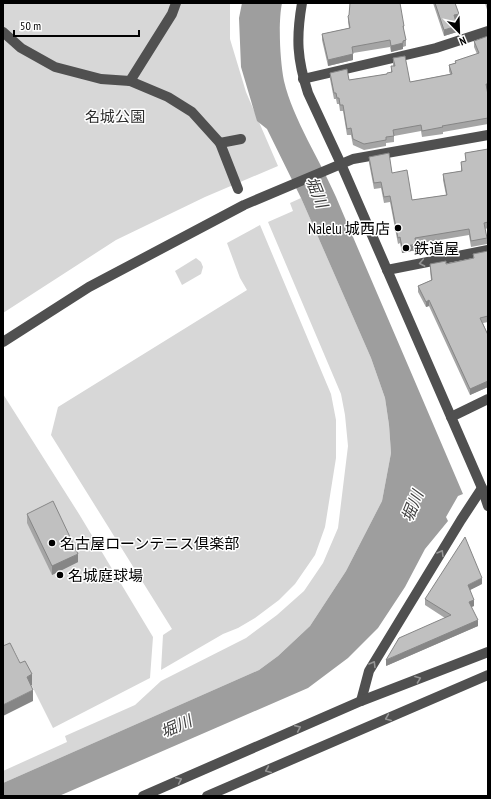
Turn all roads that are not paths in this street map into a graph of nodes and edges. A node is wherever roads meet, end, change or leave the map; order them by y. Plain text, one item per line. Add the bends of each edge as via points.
1 (176, 3) edge
2 (302, 3) edge
3 (488, 31) edge
4 (3, 32) edge
5 (303, 79) junction
6 (130, 81) junction
7 (488, 135) edge
8 (241, 139) dead end
9 (220, 143) junction
10 (341, 164) junction
11 (238, 189) dead end
12 (488, 250) edge
13 (387, 270) junction
14 (3, 342) edge
15 (488, 399) edge
16 (451, 417) junction
17 (482, 488) junction
18 (488, 506) edge
19 (488, 652) edge
20 (488, 675) edge
21 (361, 701) junction
22 (143, 796) edge
23 (207, 796) edge

1 - 6 street via 172,14
2 - 5 street via 297,48
3 - 5 street via 436,48
4 - 6 street via 21,48 55,67 101,79
5 - 10 street
6 - 9 street via 168,97 192,112
7 - 10 street via 356,159
8 - 9 street
9 - 11 street
10 - 13 street
10 - 14 street via 244,205 94,284
12 -> 13 street
13 - 16 street
15 - 16 street
16 - 17 street
17 - 18 street
21 -> 17 street via 369,671
21 -> 19 street
20 -> 23 street
22 -> 21 street

